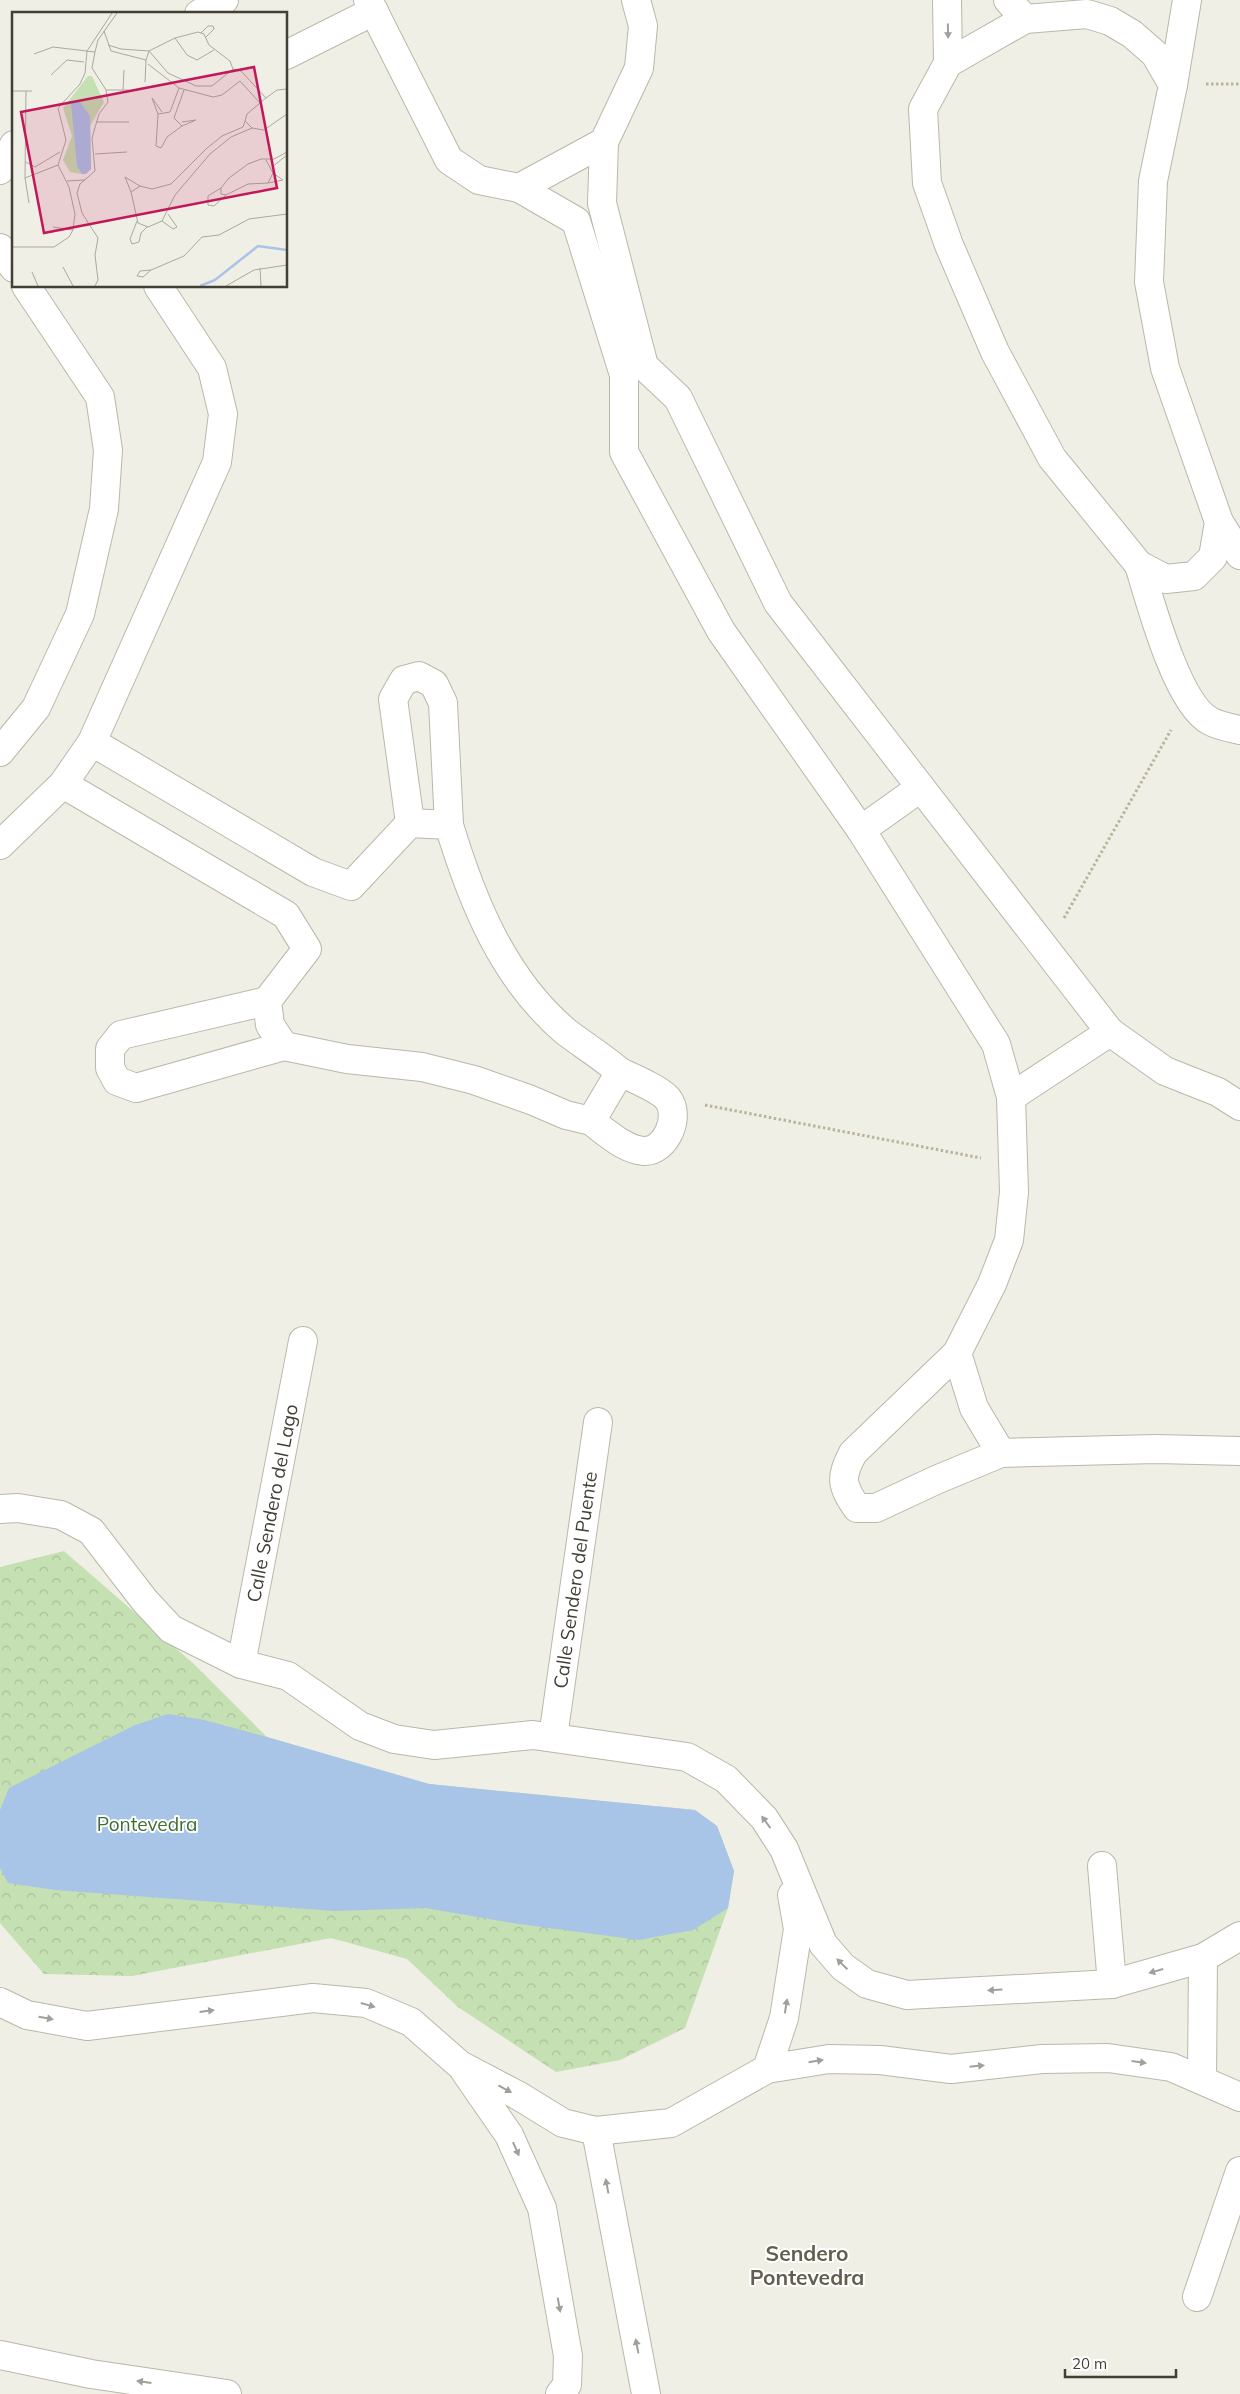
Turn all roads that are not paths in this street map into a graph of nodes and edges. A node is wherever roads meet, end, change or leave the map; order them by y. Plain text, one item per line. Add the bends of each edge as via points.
1 (224, 0) edge
2 (636, 0) edge
3 (948, 0) edge
4 (1187, 0) edge
5 (371, 5) edge
6 (1091, 7) edge
7 (1017, 9) edge
8 (203, 12) edge
9 (288, 54) edge
10 (948, 63) junction
11 (1172, 85) junction
12 (604, 142) junction
13 (12, 149) edge
14 (0, 170) edge
15 (519, 188) junction
16 (0, 248) edge
17 (12, 265) edge
18 (27, 288) edge
19 (159, 288) edge
20 (1219, 522) junction
21 (1240, 555) edge
22 (1138, 565) junction
23 (1240, 730) edge
24 (92, 742) junction
25 (0, 752) edge
26 (63, 784) junction
27 (920, 788) junction
28 (410, 823) junction
29 (449, 824) junction
30 (861, 830) junction
31 (0, 845) edge
32 (267, 1000) junction
33 (1110, 1032) junction
34 (284, 1046) junction
35 (620, 1072) junction
36 (1011, 1097) junction
37 (1240, 1106) edge
38 (591, 1121) junction
39 (303, 1341) dead end
40 (956, 1354) junction
41 (598, 1422) dead end
42 (1240, 1451) edge
43 (1001, 1453) junction
44 (0, 1509) edge
45 (241, 1664) junction
46 (553, 1737) junction
47 (784, 1849) junction
48 (1102, 1866) dead end
49 (1240, 1936) edge
50 (1203, 1958) junction
51 (1112, 1984) junction
52 (0, 2002) edge
53 (460, 2065) junction
54 (768, 2069) junction
55 (1202, 2079) junction
56 (1240, 2097) edge
57 (596, 2131) junction
58 (1240, 2171) edge
59 (1197, 2297) dead end
60 (0, 2355) edge
61 (227, 2394) edge
62 (560, 2394) edge
63 (646, 2394) edge

1 - 8 street
2 - 12 street via 643,26 639,68
3 -> 10 street
4 - 11 street
5 - 9 street
5 - 15 street via 449,160 478,180
6 - 7 street
6 - 11 street via 1156,54
7 - 10 street
10 - 22 street via 923,109 927,183 949,246 995,352 1052,458
11 - 20 street via 1153,182 1149,282 1165,368
12 - 15 street
12 - 27 street via 602,203 644,366 678,398 778,603
13 - 14 street
15 - 30 street via 576,220 624,375 624,452 720,631
16 - 17 street
18 - 25 street via 100,397 108,450 104,509 80,614 36,708
19 - 24 street via 212,368 223,414 217,462
20 - 21 street
20 - 22 street via 1213,557 1194,576 1166,580
22 - 23 street via 1165,649 1188,699 1209,721
24 - 26 street
24 - 28 street via 313,872 351,886
26 - 31 street
26 - 32 street via 286,915 307,949
27 - 30 street
27 - 33 street
28 - 29 street
28 - 29 street via 393,699 404,680 419,676 434,684 443,703
29 - 35 street via 462,866 492,939 527,992 565,1031
30 - 36 street via 996,1044
32 - 34 street via 270,1025
32 - 34 street via 122,1035 110,1049 110,1068 117,1081 136,1088
33 - 36 street
33 - 37 street via 1165,1071 1218,1092
34 - 38 street via 347,1059 430,1069 474,1080 566,1115
35 - 38 street
35 - 38 street via 667,1098 673,1116 668,1134 660,1146 646,1151 632,1149
36 - 40 street via 1014,1192 1009,1240 992,1284
39 - 45 street, Calle Sendero del Lago
40 - 43 street via 974,1408
40 - 43 street via 853,1453 844,1470 846,1492 857,1508 876,1508
41 - 46 street, Calle Sendero del Puente
42 - 43 street via 1156,1449
44 - 45 street via 18,1508 61,1515 91,1531 171,1629
45 - 46 street via 288,1676 360,1726 394,1739 434,1745 534,1734
47 -> 46 street via 764,1818 726,1779 687,1757
51 -> 47 street via 907,1996 867,1984 843,1966 823,1944
54 -> 47 street via 784,2018 798,1930
48 - 51 street
49 - 50 street
50 -> 51 street
50 - 55 street
52 -> 53 street via 27,2015 87,2026 313,1998 366,2003 411,2022
53 -> 57 street via 563,2123
53 -> 62 street via 510,2135 542,2208 568,2356 566,2385
54 -> 55 street via 829,2059 880,2060 951,2069 1042,2059 1108,2058 1171,2067
54 - 57 street via 671,2123
55 - 56 street
63 -> 57 street
58 - 59 street
61 -> 60 street via 91,2374

